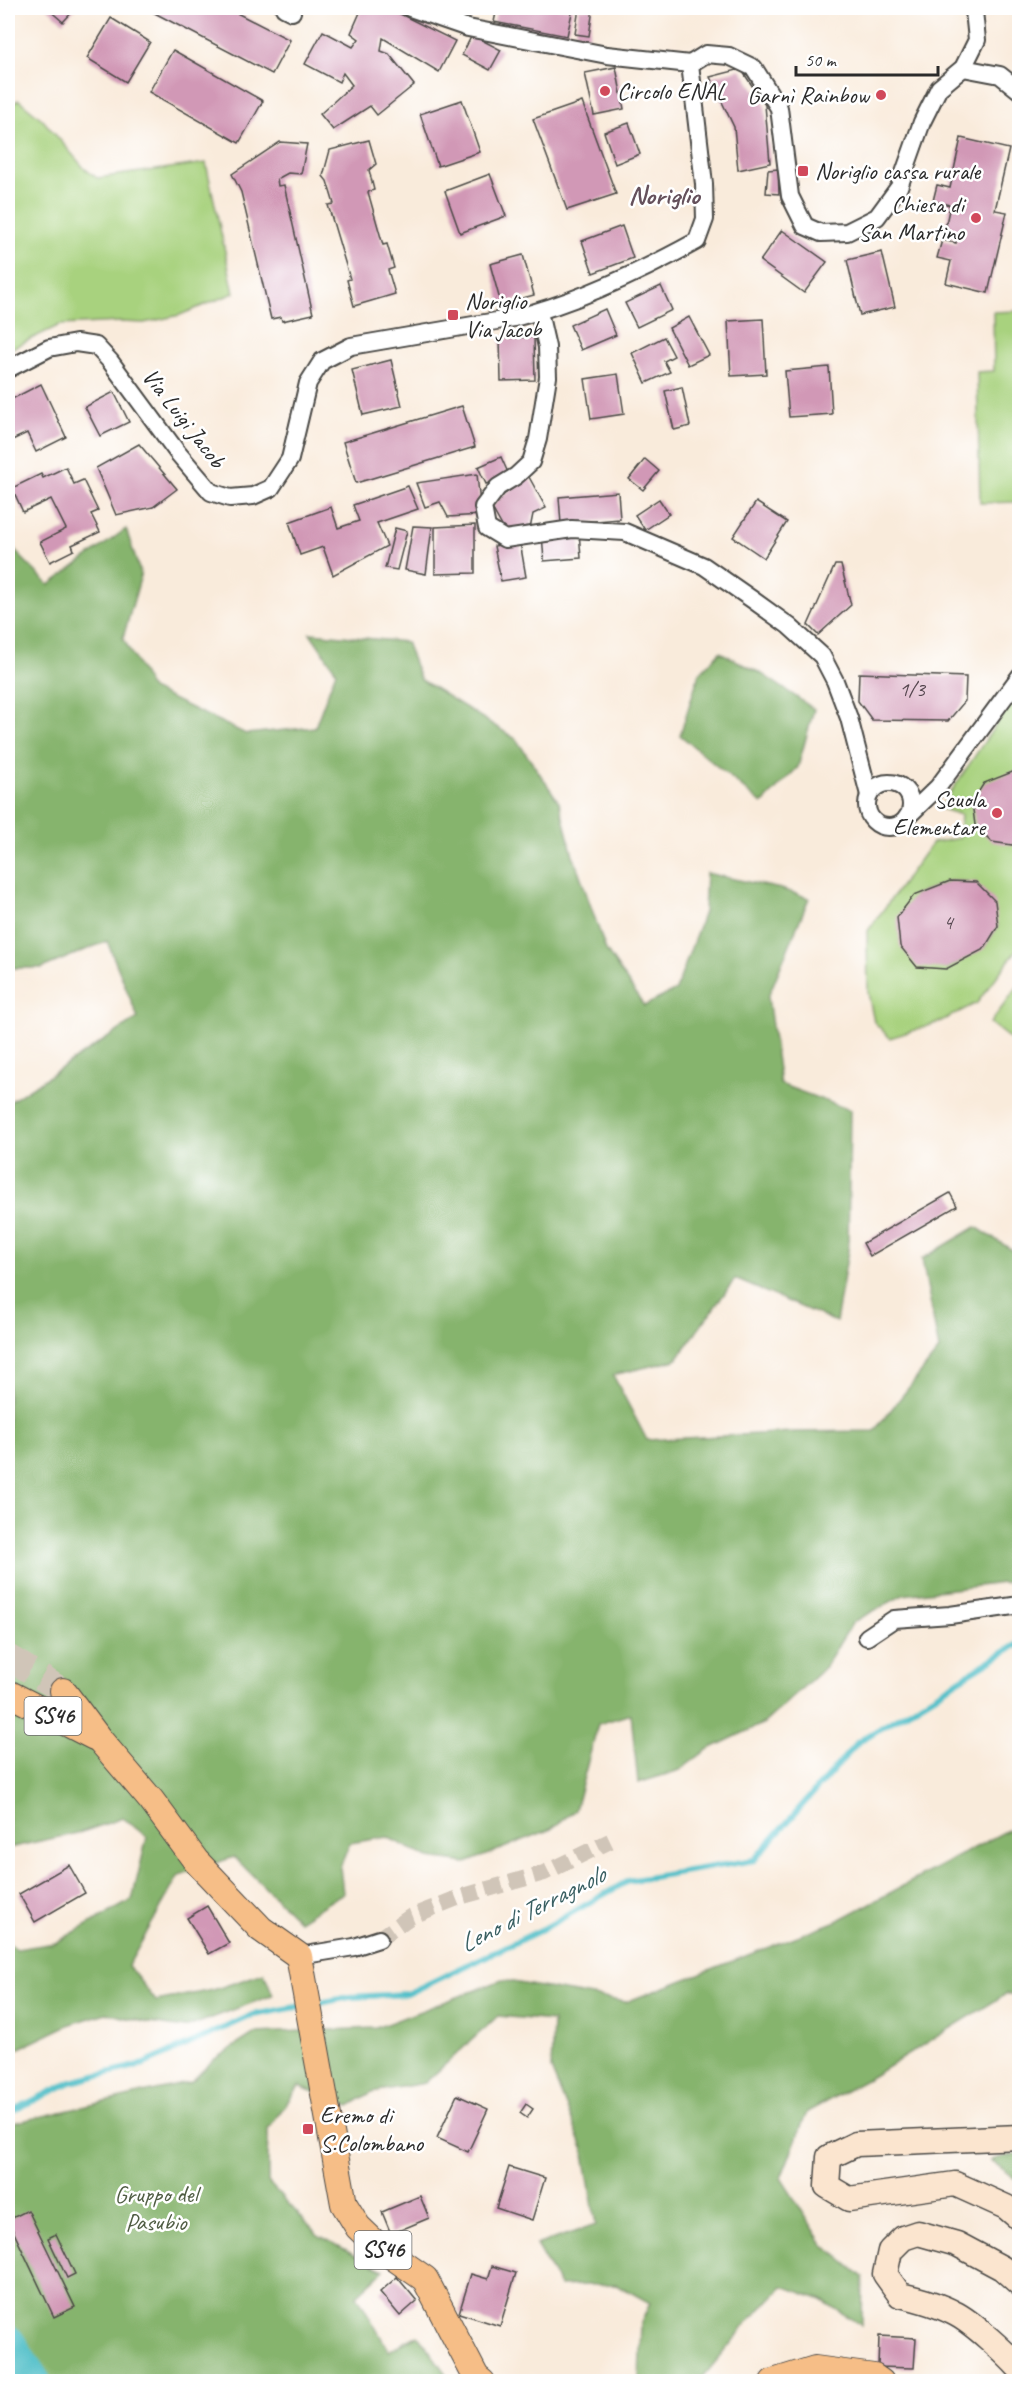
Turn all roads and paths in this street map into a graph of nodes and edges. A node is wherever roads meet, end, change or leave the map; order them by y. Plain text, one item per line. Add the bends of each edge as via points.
1 (410, 8) edge
2 (972, 8) edge
3 (690, 64) junction
4 (963, 68) junction
5 (1020, 91) edge
6 (539, 312) junction
7 (8, 369) edge
8 (1020, 676) edge
9 (869, 795) junction
10 (907, 818) junction
11 (1020, 1605) edge
12 (867, 1637) dead end
13 (63, 1691) tunnel mouth
14 (8, 1693) edge
15 (99, 1740) junction
16 (379, 1939) tunnel mouth
17 (300, 1965) junction
18 (1020, 2137) edge
19 (1020, 2218) edge
20 (1020, 2284) edge
21 (1020, 2369) edge
22 (482, 2382) edge
23 (773, 2382) edge
24 (881, 2382) edge

1 - 3 street via 479,30 607,55
2 - 4 street via 977,40
3 - 4 street via 706,54 729,56 754,68 779,108 790,196 805,226 821,233 847,232 877,217 899,187 922,122 939,88
3 - 6 street, Via Luigi Jacob via 704,184 705,219 697,241 643,270
4 - 5 street via 1000,75
6 - 7 street, Via Luigi Jacob via 351,346 322,361 308,383 290,459 271,488 253,496 230,498 211,492 96,346 76,343 49,348
6 - 9 street via 546,340 548,377 538,439 531,462 498,487 483,507 487,528 505,539 572,529 625,532 704,566 753,600 822,656 849,718
8 - 10 street via 938,787
9 - 10 street via 867,809 874,822 894,827
9 - 10 street via 879,785 900,786 911,804
11 - 12 street via 894,1619
13 - 15 main road
14 - 15 main road, SS46
15 - 17 main road, SS46 via 151,1800 196,1861
16 - 17 street
17 - 22 main road, SS46 via 344,2204 358,2227 379,2247 425,2278
18 - 19 street via 856,2144 829,2157 827,2186 849,2199 955,2184 1006,2207
20 - 21 street via 1002,2268 957,2244 918,2233 903,2238 891,2250 885,2274 900,2295 956,2314
23 - 24 main road via 815,2369 874,2377

